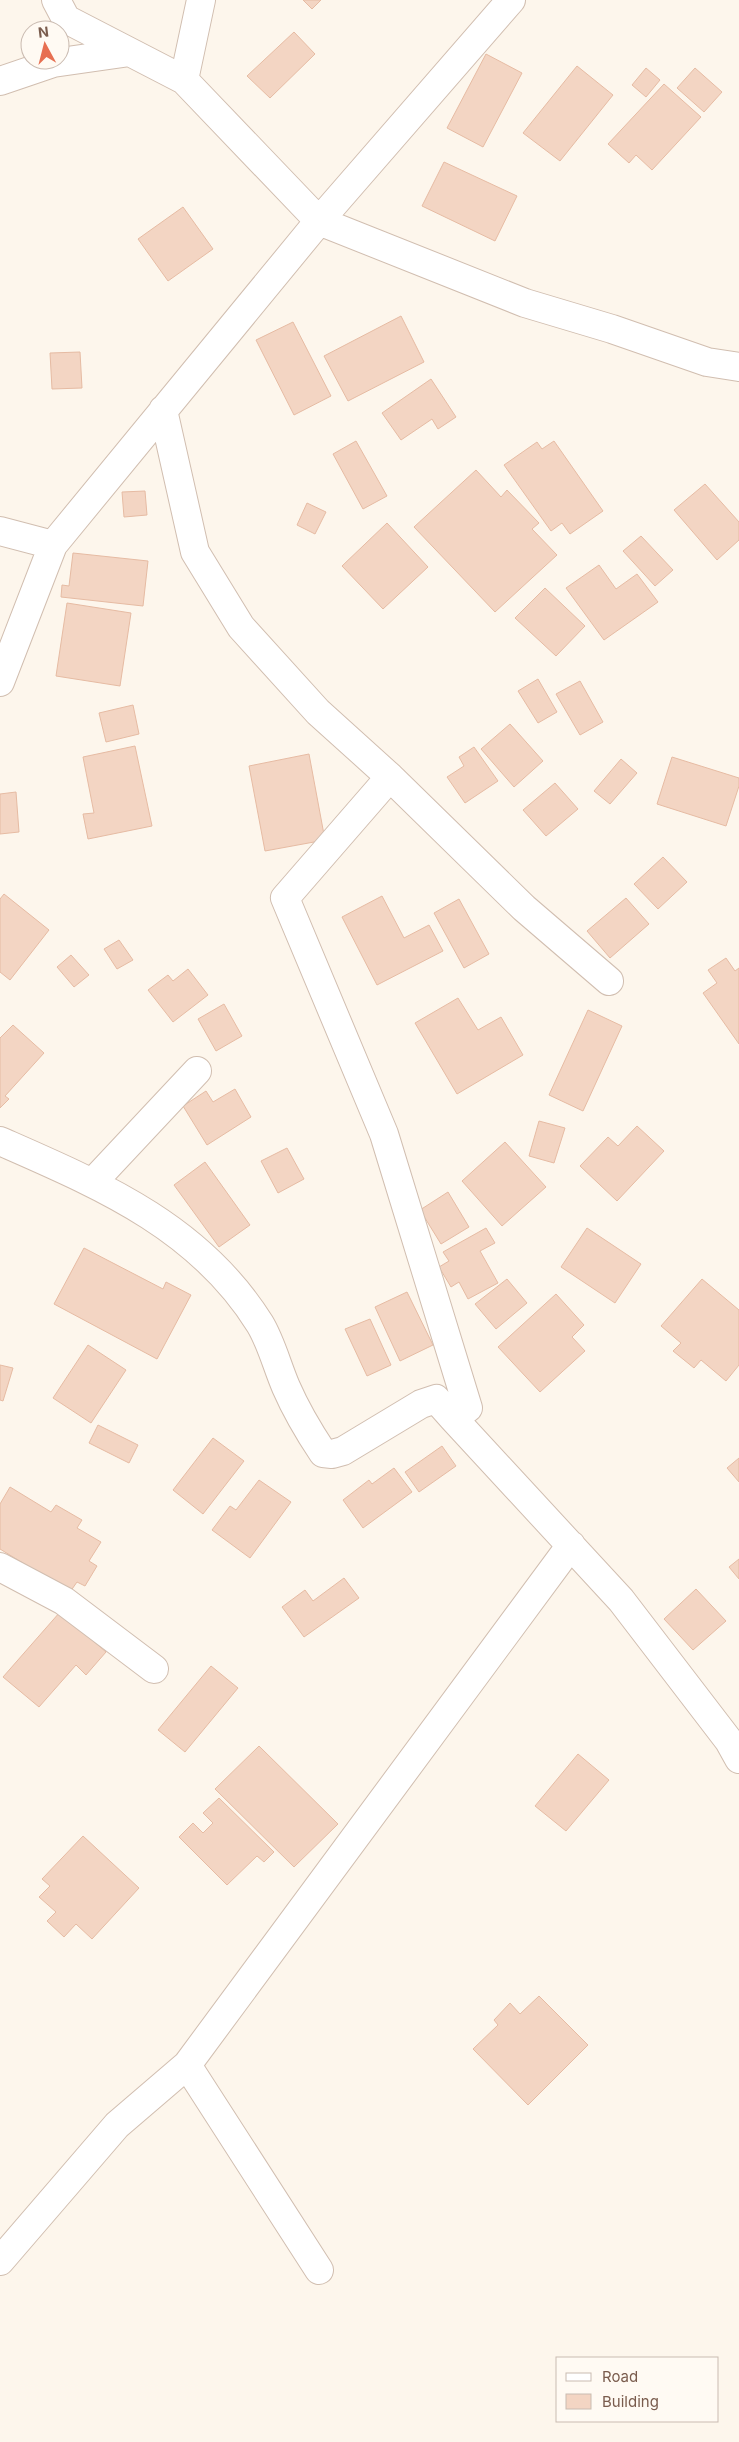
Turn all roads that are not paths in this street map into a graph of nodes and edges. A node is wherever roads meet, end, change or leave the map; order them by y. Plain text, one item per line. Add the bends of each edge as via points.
1 (56, 0) edge
2 (201, 0) edge
3 (511, 0) edge
4 (130, 52) junction
5 (0, 80) edge
6 (184, 80) junction
7 (319, 221) junction
8 (739, 367) edge
9 (163, 410) junction
10 (0, 531) edge
11 (53, 545) junction
12 (0, 682) edge
13 (390, 777) junction
14 (610, 982) dead end
15 (198, 1071) dead end
16 (0, 1141) edge
17 (93, 1182) junction
18 (452, 1417) junction
19 (571, 1545) junction
20 (0, 1567) edge
21 (154, 1669) dead end
22 (739, 1759) edge
23 (187, 2065) junction
24 (0, 2261) edge
25 (318, 2270) dead end

1 - 4 street via 66,19
2 - 6 street
3 - 7 street
4 - 5 street via 53,63
4 - 6 street
6 - 7 street
7 - 8 street via 525,303 707,362
7 - 9 street
9 - 11 street
9 - 13 street via 195,552 241,627 318,712
10 - 11 street
11 - 12 street
13 - 14 street via 524,908
13 - 18 street via 285,898 384,1134 468,1408
15 - 17 street
16 - 17 street
17 - 18 street via 161,1221 223,1274 261,1324 287,1389 323,1453 343,1451 421,1404 436,1399
18 - 19 street
19 - 22 street via 622,1600 729,1741
19 - 23 street
20 - 21 street via 64,1601
23 - 24 street via 117,2125
23 - 25 street

